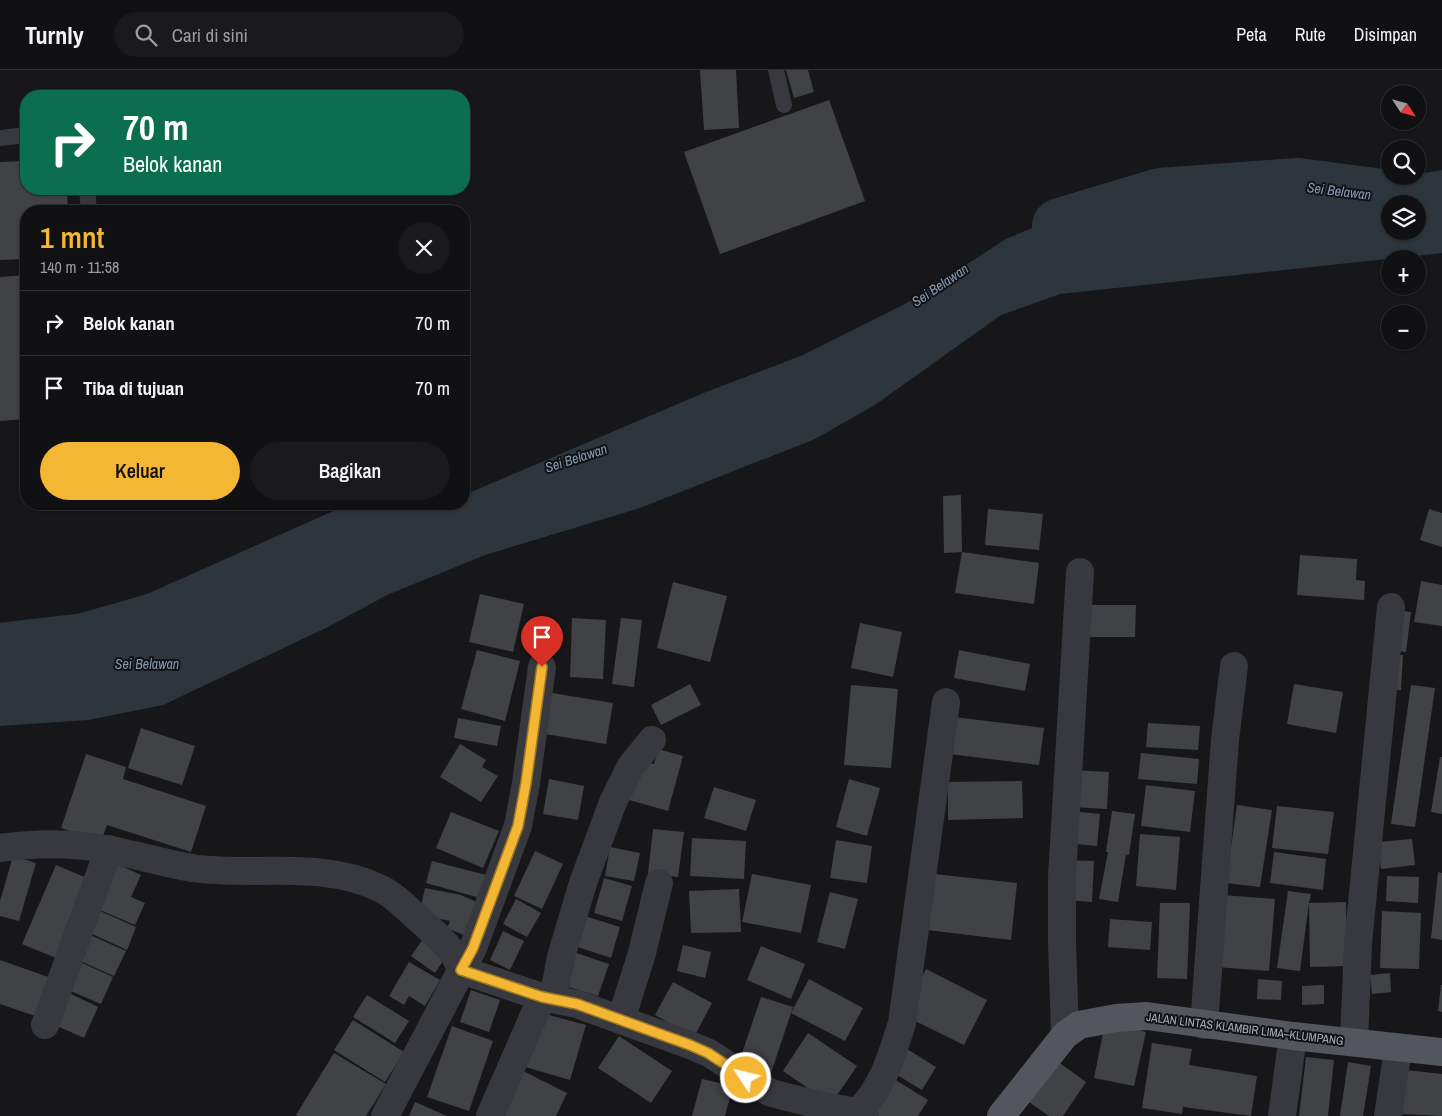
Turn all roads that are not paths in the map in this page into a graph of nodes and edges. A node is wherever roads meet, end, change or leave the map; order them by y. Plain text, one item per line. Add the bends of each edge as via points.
1 (776, 70) edge
2 (784, 105) dead end
3 (20, 136) edge
4 (0, 138) edge
5 (1080, 572) dead end
6 (1391, 607) dead end
7 (1234, 666) dead end
8 (542, 667) dead end
9 (946, 702) dead end
10 (652, 740) dead end
11 (0, 848) edge
12 (109, 849) junction
13 (659, 883) dead end
14 (461, 970) junction
15 (547, 998) junction
16 (621, 1020) junction
17 (45, 1025) dead end
18 (1204, 1025) junction
19 (1065, 1035) junction
20 (1293, 1036) junction
21 (1354, 1042) junction
22 (1398, 1049) junction
23 (1442, 1052) edge
24 (862, 1114) edge
25 (385, 1116) edge
26 (490, 1116) edge
27 (1001, 1116) edge
28 (1282, 1116) edge
29 (1388, 1116) edge

1 - 2 lane
3 - 4 lane
5 - 19 street via 1062,877
6 - 21 street via 1358,944
7 - 18 street via 1225,740
8 - 14 street via 518,826 473,948
9 - 24 street via 902,1022 887,1070
10 - 15 street via 631,766 613,802 583,883
11 - 12 street via 26,844
12 - 14 street via 194,868 346,875 381,888 396,900 447,944 457,957
12 - 17 street
13 - 16 street
14 - 15 street
14 - 25 street
15 - 16 street
15 - 26 street
16 - 24 street via 708,1053 770,1093
18 - 19 main road, JALAN LINTAS KLAMBIR LIMA–KLUMPANG via 1147,1016 1132,1017 1079,1025
18 - 20 main road, JALAN LINTAS KLAMBIR LIMA–KLUMPANG
19 - 27 main road, JALAN LINTAS KLAMBIR LIMA–KLUMPANG
20 - 21 main road, JALAN LINTAS KLAMBIR LIMA–KLUMPANG
20 - 28 street
21 - 22 main road, JALAN LINTAS KLAMBIR LIMA–KLUMPANG
22 - 23 main road, JALAN LINTAS KLAMBIR LIMA–KLUMPANG
22 - 29 street

